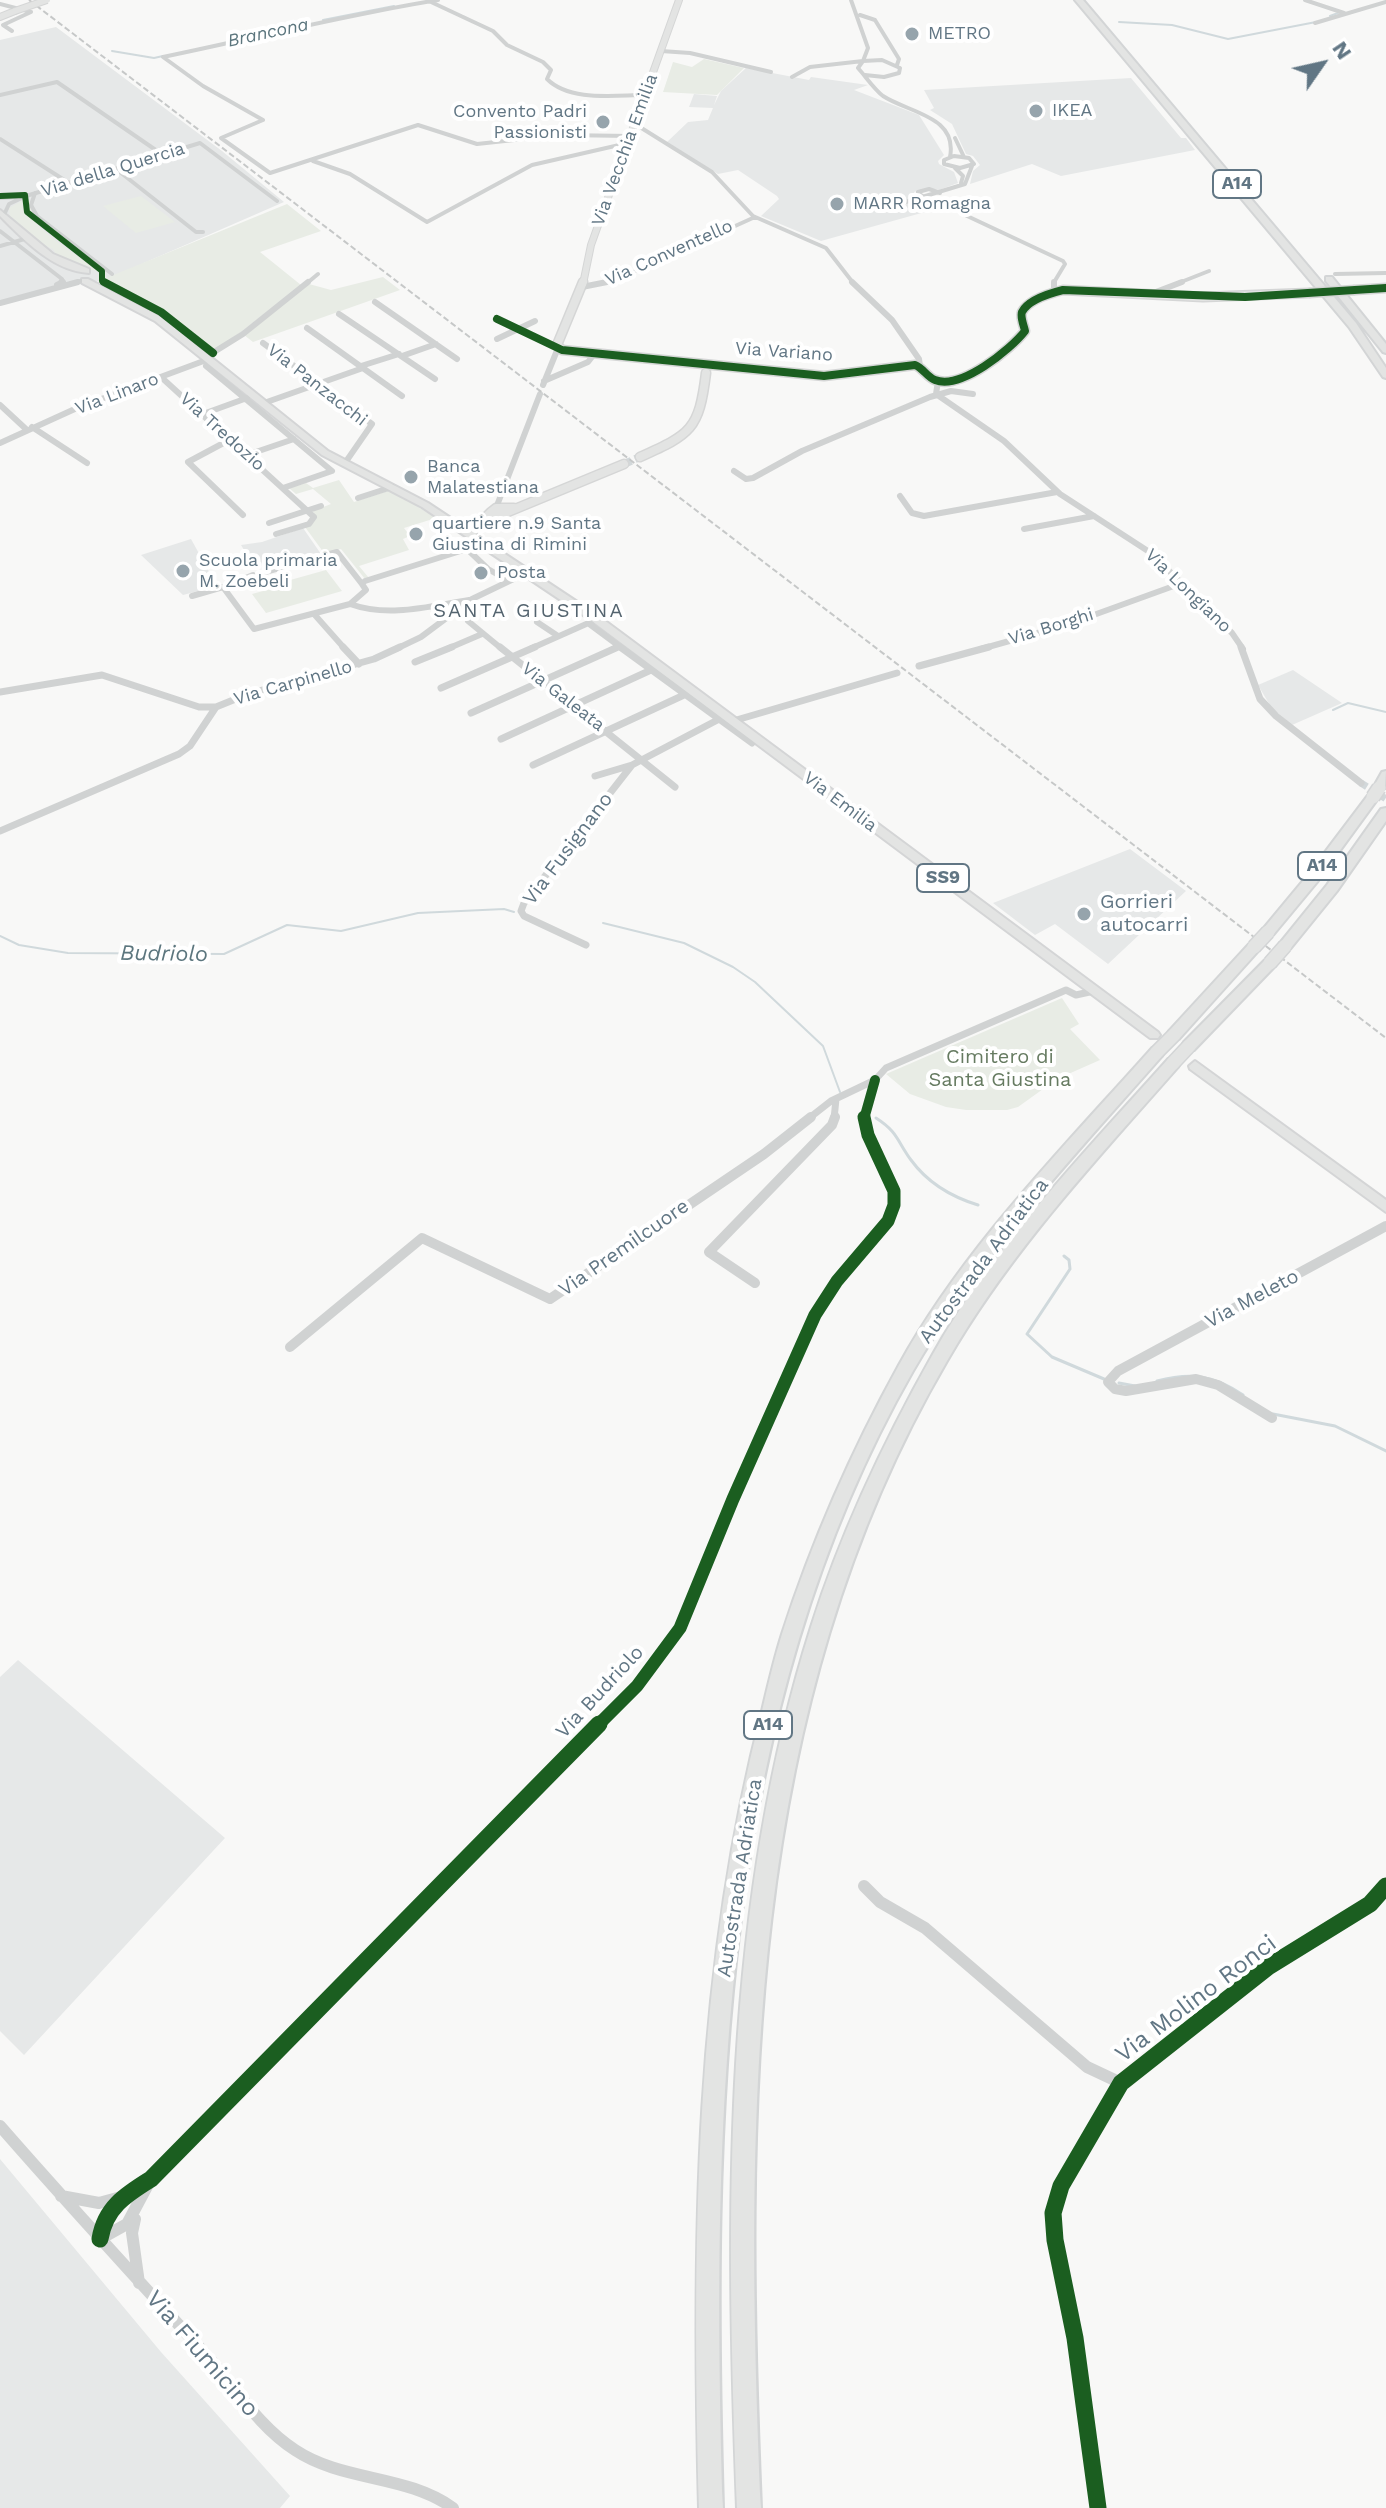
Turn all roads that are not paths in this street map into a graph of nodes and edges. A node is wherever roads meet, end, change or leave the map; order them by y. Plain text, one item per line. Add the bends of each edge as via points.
1 (47, 0) edge
2 (428, 0) edge
3 (438, 0) edge
4 (679, 0) edge
5 (853, 0) edge
6 (1086, 0) edge
7 (1305, 0) edge
8 (1386, 2) edge
9 (0, 4) edge
10 (1344, 13) junction
11 (860, 15) junction
12 (0, 17) edge
13 (1315, 23) dead end
14 (12, 31) dead end
15 (661, 51) junction
16 (863, 61) junction
17 (890, 61) junction
18 (825, 65) junction
19 (897, 65) junction
20 (771, 72) dead end
21 (863, 74) junction
22 (792, 77) dead end
23 (884, 77) junction
24 (0, 83) edge
25 (14, 92) junction
26 (0, 95) edge
27 (645, 95) junction
28 (635, 124) junction
29 (0, 139) edge
30 (629, 140) junction
31 (569, 148) dead end
32 (163, 155) junction
33 (577, 155) junction
34 (950, 157) junction
35 (964, 157) junction
36 (312, 161) junction
37 (972, 166) junction
38 (955, 168) junction
39 (116, 169) junction
40 (69, 183) junction
41 (938, 192) junction
42 (35, 193) junction
43 (26, 196) junction
44 (896, 197) dead end
45 (0, 198) edge
46 (923, 198) junction
47 (277, 201) dead end
48 (899, 204) dead end
49 (965, 215) dead end
50 (1, 217) edge
51 (755, 217) junction
52 (4, 232) edge
53 (203, 232) dead end
54 (20, 241) junction
55 (0, 246) edge
56 (1305, 251) dead end
57 (1209, 271) dead end
58 (1386, 273) edge
59 (112, 274) dead end
60 (318, 274) dead end
61 (1330, 274) joint
62 (70, 276) junction
63 (96, 281) junction
64 (57, 285) dead end
65 (582, 287) junction
66 (1386, 288) edge
67 (1054, 291) junction
68 (1163, 293) junction
69 (375, 302) dead end
70 (0, 303) edge
71 (339, 314) dead end
72 (497, 319) dead end
73 (535, 321) dead end
74 (307, 328) dead end
75 (517, 329) junction
76 (497, 339) dead end
77 (263, 343) dead end
78 (436, 344) junction
79 (558, 348) junction
80 (1386, 350) edge
81 (595, 353) junction
82 (402, 356) junction
83 (457, 359) dead end
84 (207, 361) junction
85 (920, 366) junction
86 (364, 368) junction
87 (707, 368) junction
88 (1386, 375) edge
89 (161, 377) junction
90 (435, 379) dead end
91 (938, 381) junction
92 (318, 384) junction
93 (540, 394) dead end
94 (936, 394) junction
95 (973, 394) dead end
96 (402, 396) dead end
97 (247, 398) junction
98 (264, 403) junction
99 (0, 405) edge
100 (203, 414) junction
101 (274, 416) junction
102 (30, 428) junction
103 (231, 439) junction
104 (294, 439) junction
105 (0, 443) edge
106 (247, 455) junction
107 (321, 455) junction
108 (640, 457) tunnel mouth
109 (87, 463) dead end
110 (345, 463) junction
111 (624, 464) tunnel mouth
112 (734, 471) dead end
113 (392, 487) junction
114 (283, 488) junction
115 (1057, 492) junction
116 (900, 496) dead end
117 (358, 498) dead end
118 (321, 506) dead end
119 (309, 510) junction
120 (499, 512) junction
121 (243, 515) dead end
122 (1094, 516) junction
123 (269, 523) dead end
124 (1024, 529) dead end
125 (276, 534) dead end
126 (472, 538) junction
127 (467, 549) junction
128 (265, 572) dead end
129 (524, 574) junction
130 (253, 575) dead end
131 (509, 581) junction
132 (1182, 583) junction
133 (362, 584) junction
134 (223, 587) junction
135 (192, 596) dead end
136 (472, 599) junction
137 (350, 604) junction
138 (314, 614) junction
139 (468, 621) dead end
140 (592, 621) junction
141 (537, 622) dead end
142 (482, 634) junction
143 (558, 636) junction
144 (619, 646) junction
145 (512, 657) junction
146 (415, 662) dead end
147 (359, 664) junction
148 (919, 666) dead end
149 (651, 670) junction
150 (897, 673) dead end
151 (544, 681) junction
152 (441, 688) dead end
153 (0, 692) edge
154 (684, 695) junction
155 (574, 705) junction
156 (216, 707) junction
157 (471, 713) dead end
158 (725, 719) junction
159 (607, 731) junction
160 (501, 739) dead end
161 (752, 743) dead end
162 (643, 760) junction
163 (533, 765) dead end
164 (632, 765) junction
165 (1386, 775) edge
166 (595, 776) dead end
167 (1361, 783) tunnel mouth
168 (675, 787) dead end
169 (1386, 812) edge
170 (0, 831) edge
171 (586, 945) dead end
172 (1080, 981) junction
173 (1066, 990) junction
174 (1094, 991) junction
175 (1161, 1050) junction
176 (1195, 1066) dead end
177 (875, 1080) junction
178 (836, 1099) junction
179 (1386, 1207) edge
180 (1386, 1226) edge
181 (755, 1283) dead end
182 (290, 1347) dead end
183 (1272, 1418) dead end
184 (864, 1886) dead end
185 (1386, 1886) edge
186 (1121, 2083) junction
187 (0, 2126) edge
188 (151, 2179) junction
189 (61, 2196) junction
190 (123, 2197) junction
191 (137, 2210) junction
192 (100, 2239) junction
193 (139, 2283) junction
194 (453, 2508) edge
195 (711, 2508) edge
196 (749, 2508) edge
197 (1098, 2508) edge

1 - 12 street, bridge
2 - 3 street
2 - 27 street via 543,62 551,70 547,79 563,91
2 - 36 street via 163,57 263,120 221,138 270,173
4 - 15 street, Via Vecchia Emilia
5 - 11 street
5 - 16 street via 868,48
6 - 56 highway, A14
6 - 88 highway, A14 via 1343,313
7 - 10 street
8 - 10 street
9 - 14 street via 31,12 3,25
10 - 13 street
11 - 17 street via 876,51
11 - 19 street via 875,20 899,59
15 - 20 street
15 - 27 street, Via Vecchia Emilia
16 - 17 street
16 - 18 street
16 - 21 street via 858,65
17 - 19 street
18 - 21 street
18 - 22 street via 804,68
19 - 23 street via 899,73
21 - 23 street
21 - 34 street via 882,95 941,124 949,134
23 - 35 street via 879,84 887,94 952,128
24 - 25 street
25 - 26 street
25 - 32 street via 62,84
27 - 28 street, Via Vecchia Emilia
28 - 30 street, Via Vecchia Emilia
28 - 51 street, Via Conventello via 712,172
29 - 40 street
30 - 33 street
30 - 36 street via 561,135 477,144 418,125
30 - 65 street, Via Vecchia Emilia via 591,245
31 - 33 street
32 - 39 street, Via della Quercia
32 - 47 street, Via della Quercia via 200,143
33 - 36 street via 532,165 422,222 350,174
34 - 35 street
34 - 38 street via 944,164
35 - 37 street via 974,161
37 - 38 street
37 - 41 street via 968,182
38 - 41 street via 964,180
39 - 40 street, Via della Quercia
39 - 53 street via 196,232
40 - 42 street, Via della Quercia
41 - 46 street via 918,192
42 - 43 street, Via della Quercia
42 - 59 street via 31,205 37,216
43 - 45 street, Via della Quercia
43 - 50 street, Via della Quercia via 9,204
44 - 46 street
46 - 48 street
49 - 67 street via 1063,261
50 - 52 street
50 - 54 main road, Via Emilia / SS9
51 - 65 street, Via Conventello via 648,265
51 - 85 street, Via Conventello via 830,251 846,276 892,320
52 - 54 street
54 - 55 street
54 - 62 main road, Via Emilia / SS9
54 - 64 street via 63,281
57 - 68 street
58 - 61 street
60 - 84 street, Via Linaro
61 - 80 highway
62 - 63 main road, Via Emilia / SS9
62 - 63 main road, Via Emilia / SS9 via 86,271 95,273
62 - 70 street
63 - 84 main road, Via Emilia / SS9 via 158,319
65 - 79 street, Via Vecchia Emilia
66 - 68 street, bridge via 1245,297
67 - 68 street
67 - 91 street via 1023,310 1025,331 993,361 961,377
69 - 78 street
71 - 82 street
72 - 75 street
73 - 75 street
74 - 86 street
75 - 76 street
75 - 79 street
77 - 92 street, Via Panzacchi
78 - 82 street
78 - 83 street
79 - 81 street
79 - 81 street via 544,383 588,362
81 - 87 street via 689,361
82 - 86 street
82 - 90 street
84 - 89 street, Via Linaro
84 - 97 street, Via Emilia
84 - 98 main road, Via Emilia / SS9
85 - 87 street, Via Variano via 824,376
85 - 91 street
86 - 92 street
86 - 96 street
87 - 108 street via 701,415 693,429
89 - 100 street, Via Tredozio
89 - 102 street, Via Linaro
91 - 94 street
92 - 98 street
92 - 110 street, Via Panzacchi via 372,424
93 - 120 street
94 - 95 street via 960,388
94 - 112 street via 800,450 753,478
94 - 115 street, Via Longiano via 1014,448
97 - 100 street
97 - 101 street, Via Emilia
98 - 101 main road, Via Emilia / SS9
99 - 102 street
100 - 103 street, Via Tredozio
101 - 104 street, Via Emilia
101 - 107 main road, Via Emilia / SS9
102 - 105 street, Via Linaro
102 - 109 street
103 - 106 street, Via Tredozio
103 - 121 street via 188,462
104 - 106 street
104 - 107 street, Via Emilia
106 - 114 street, Via Tredozio
107 - 110 main road, Via Emilia / SS9
107 - 114 street, Via Tredozio via 332,471
110 - 113 main road, Via Emilia / SS9
111 - 120 street
113 - 117 street
113 - 126 main road, Via Emilia / SS9
114 - 119 street, Via Tredozio
115 - 116 street via 924,516 912,513
115 - 122 street, Via Longiano
118 - 119 street
119 - 123 street
119 - 125 street via 312,522
120 - 126 street via 473,530
122 - 124 street
122 - 132 street, Via Longiano via 1135,540
126 - 127 street
126 - 129 main road, Via Emilia / SS9
127 - 131 street
127 - 133 street
128 - 133 street via 337,552
129 - 131 street
129 - 140 main road, Via Emilia / SS9
130 - 134 street
131 - 136 street, Via Carpinello
132 - 148 street, Via Borghi via 1066,625
132 - 167 street, Via Longiano via 1243,649 1260,699
133 - 137 street via 366,590
134 - 135 street
134 - 138 street via 254,629
136 - 137 street via 391,610
136 - 147 street, Via Carpinello via 421,637
137 - 138 street
138 - 147 street
139 - 142 street, Via Galeata
140 - 143 street
140 - 144 street, Via Emilia
140 - 158 main road, Via Emilia / SS9
141 - 143 street
142 - 145 street, Via Galeata
142 - 146 street
143 - 145 street
144 - 149 street, Via Emilia
144 - 151 street
145 - 151 street, Via Galeata
145 - 152 street
147 - 156 street, Via Carpinello
149 - 154 street, Via Emilia
149 - 155 street
150 - 158 street
151 - 155 street, Via Galeata
151 - 157 street
153 - 156 street via 102,675 199,707
154 - 158 street, Via Emilia
154 - 159 street
155 - 159 street, Via Galeata
155 - 160 street
156 - 170 street, Via Carpinello via 179,754
158 - 161 street, Via Emilia
158 - 162 street, Via Fusignano
158 - 172 main road, Via Emilia / SS9
159 - 162 street, Via Galeata
159 - 163 street
162 - 164 street, Via Fusignano
162 - 168 street
164 - 166 street, Via Fusignano
164 - 171 street, Via Fusignano via 521,911
165 - 175 highway, Autostrada Adriatica / A14, bridge via 1312,879
169 - 175 highway, Autostrada Adriatica / A14, bridge via 1270,963 1189,1046
172 - 173 street
172 - 174 main road, Via Emilia / SS9
173 - 174 street, Via Premilcuore via 1076,995
173 - 177 street, Via Premilcuore via 886,1068
174 - 175 main road, Via Emilia / SS9
175 - 195 highway, Autostrada Adriatica / A14 via 1028,1198 946,1305 852,1469 815,1562 745,1817 719,2016 709,2115 705,2338
175 - 196 highway, Autostrada Adriatica / A14 via 945,1350 869,1495 822,1619 776,1799 746,2054 741,2353
176 - 179 main road
177 - 178 street, Via Premilcuore
177 - 188 street, Via Budriolo via 864,1118 894,1191 894,1205 888,1221 815,1315 680,1628 637,1686
178 - 181 street via 832,1125 709,1252
178 - 182 street, Via Premilcuore via 550,1299 422,1238
180 - 183 street, Via Meleto via 1118,1371 1108,1382 1115,1389 1138,1390 1196,1379 1218,1385
184 - 186 street, Via Molino Ronci via 880,1902 925,1928 1087,2067
185 - 186 street, Via Molino Ronci via 1370,1904 1268,1967
186 - 197 street, Via Molino Ronci via 1061,2186 1053,2213
187 - 189 street, Via Fiumicino
188 - 190 street
188 - 191 street
189 - 190 street via 99,2203
189 - 192 street, Via Fiumicino
190 - 192 street via 108,2209
191 - 192 street via 125,2228
191 - 193 street via 132,2233
192 - 193 street, Via Fiumicino
193 - 194 street, Via Fiumicino via 259,2420 294,2450 344,2472 407,2483

